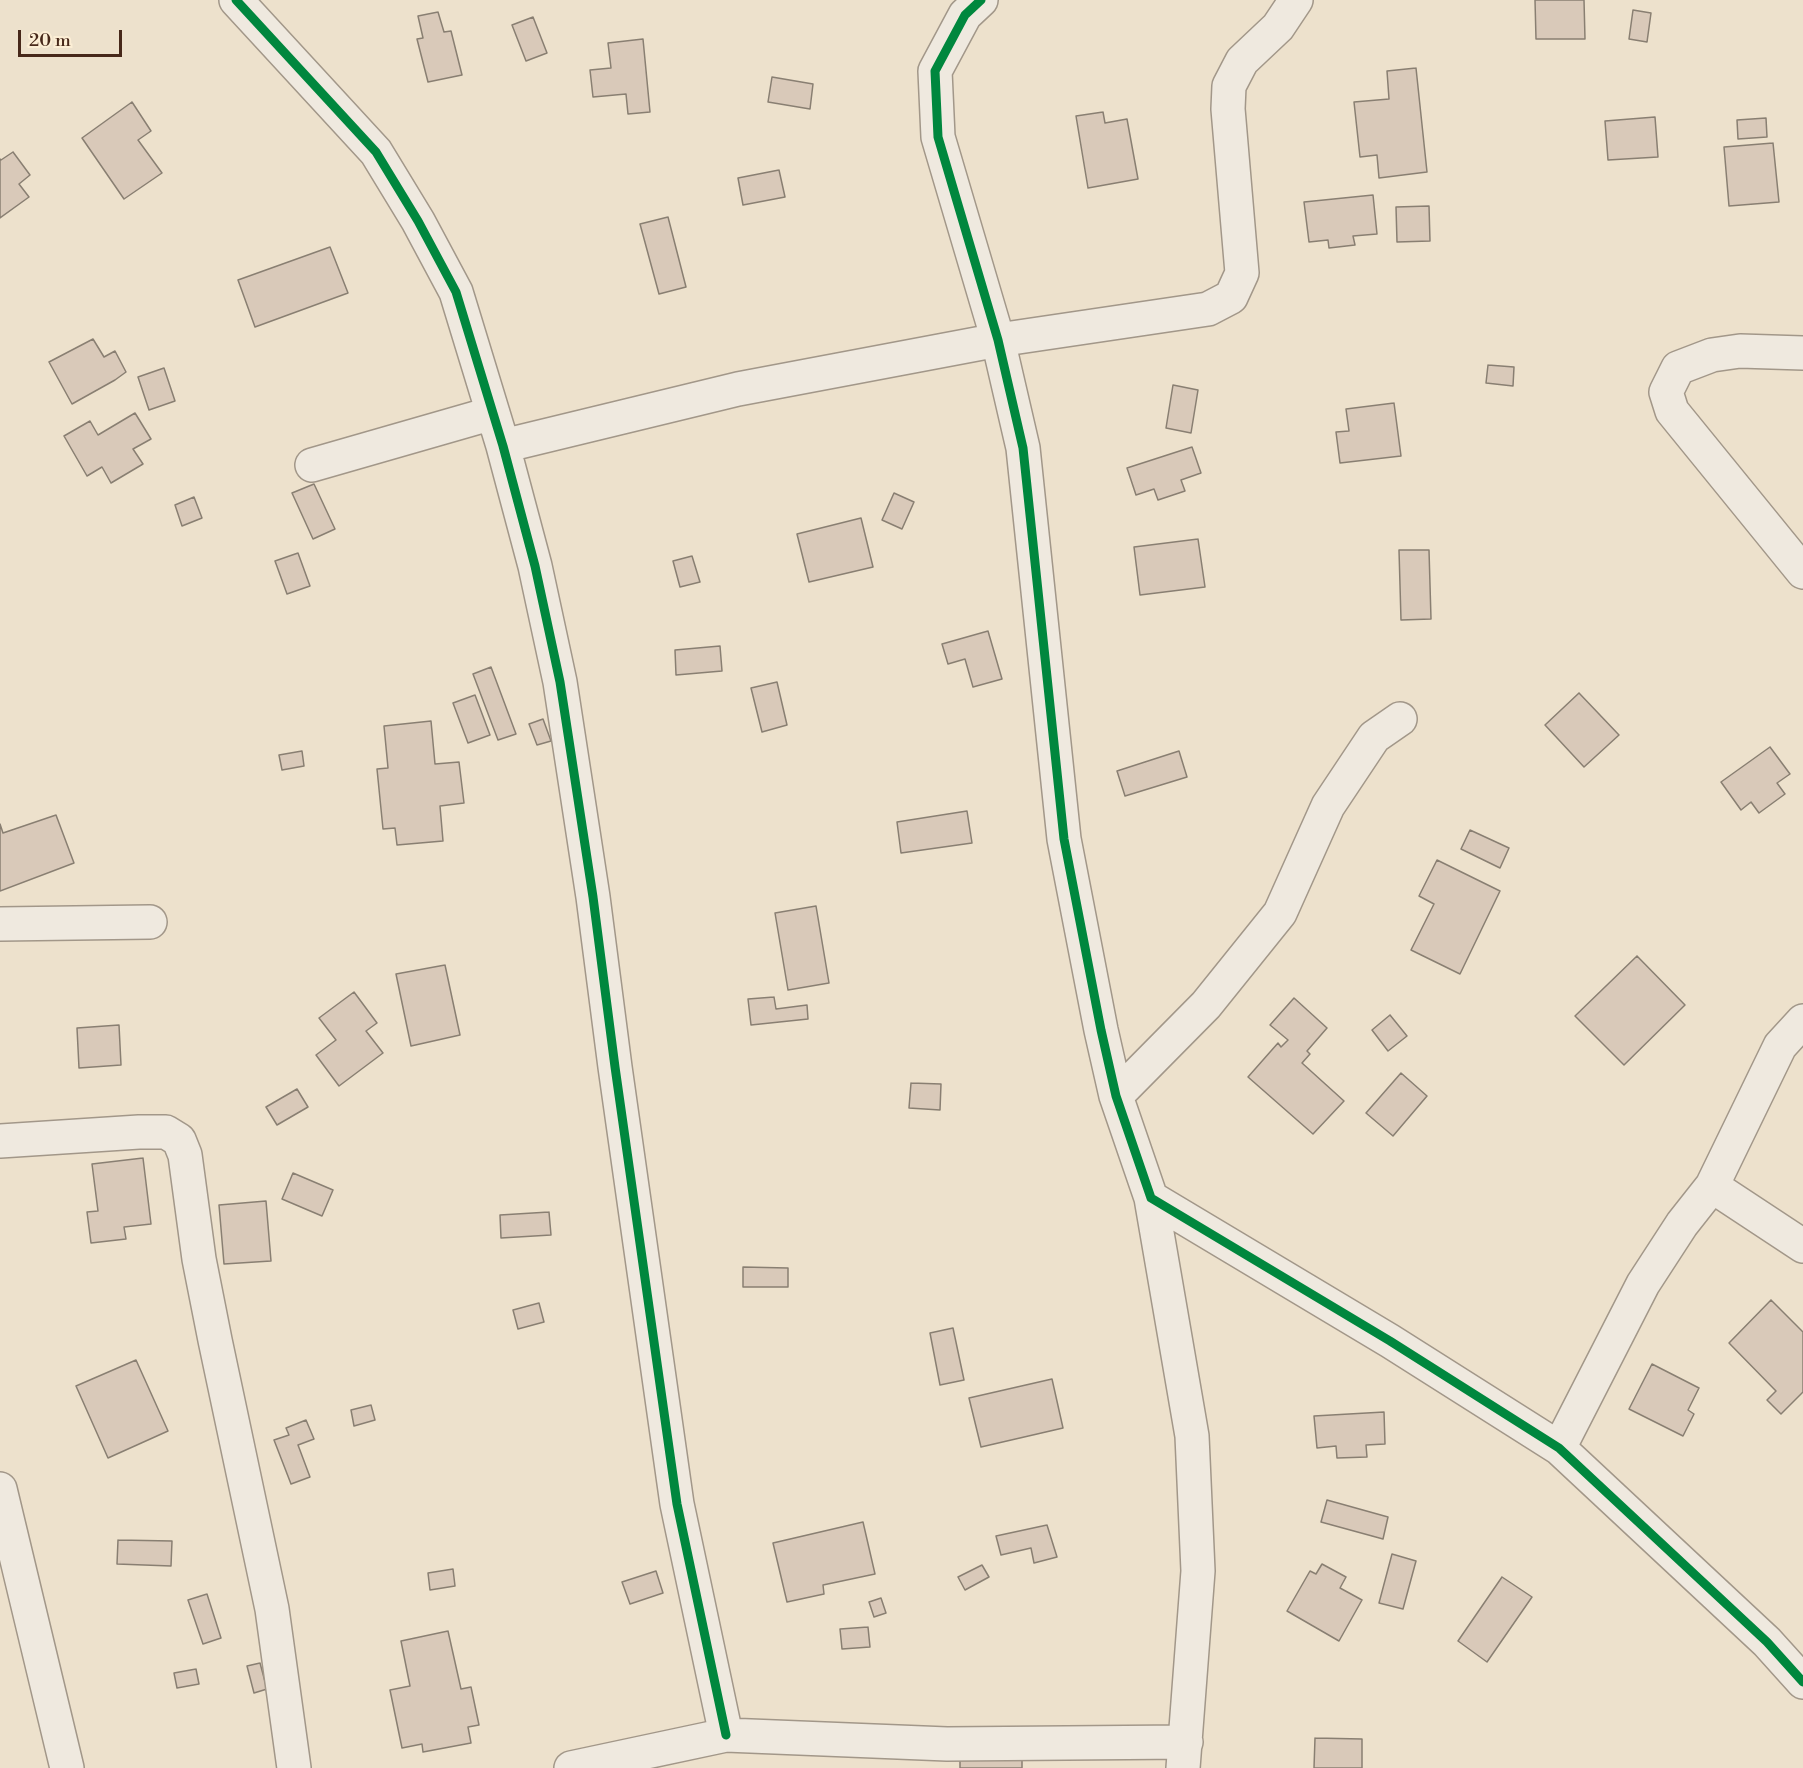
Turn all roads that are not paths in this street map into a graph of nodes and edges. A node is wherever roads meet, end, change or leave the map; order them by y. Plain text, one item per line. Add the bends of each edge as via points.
1 (236, 0) edge
2 (981, 0) edge
3 (1296, 0) edge
4 (998, 340) junction
5 (1803, 354) edge
6 (493, 413) junction
7 (502, 446) junction
8 (312, 465) dead end
9 (1803, 572) edge
10 (1400, 719) dead end
11 (150, 922) dead end
12 (0, 924) edge
13 (1803, 1021) edge
14 (1116, 1096) junction
15 (0, 1141) edge
16 (1712, 1186) junction
17 (1151, 1198) junction
18 (1803, 1246) edge
19 (1558, 1448) junction
20 (0, 1489) edge
21 (1803, 1682) edge
22 (726, 1735) junction
23 (1184, 1755) edge
24 (67, 1768) edge
25 (294, 1768) edge
26 (571, 1768) edge

1 - 6 street via 376,152 456,292
2 - 4 street via 964,15 935,71 938,136
3 - 4 street via 1278,27 1242,61 1229,86 1242,273 1231,297 1208,309
4 - 7 street via 738,389
4 - 14 street via 1023,448 1064,839
5 - 9 street via 1740,351 1712,355 1678,368 1666,392 1672,411
6 - 7 street
6 - 8 street
7 - 22 street via 536,566 560,682 677,1504
10 - 14 street via 1374,737 1328,806 1280,913 1206,1005
11 - 12 street
13 - 16 street via 1780,1046
14 - 17 street
15 - 25 street via 139,1132 166,1132 179,1140 185,1155 215,1340 272,1609
16 - 18 street
16 - 19 street via 1643,1284
17 - 19 street via 1390,1341
17 - 23 street via 1192,1436 1198,1571
19 - 21 street via 1767,1642
20 - 24 street
22 - 23 street
22 - 26 street

